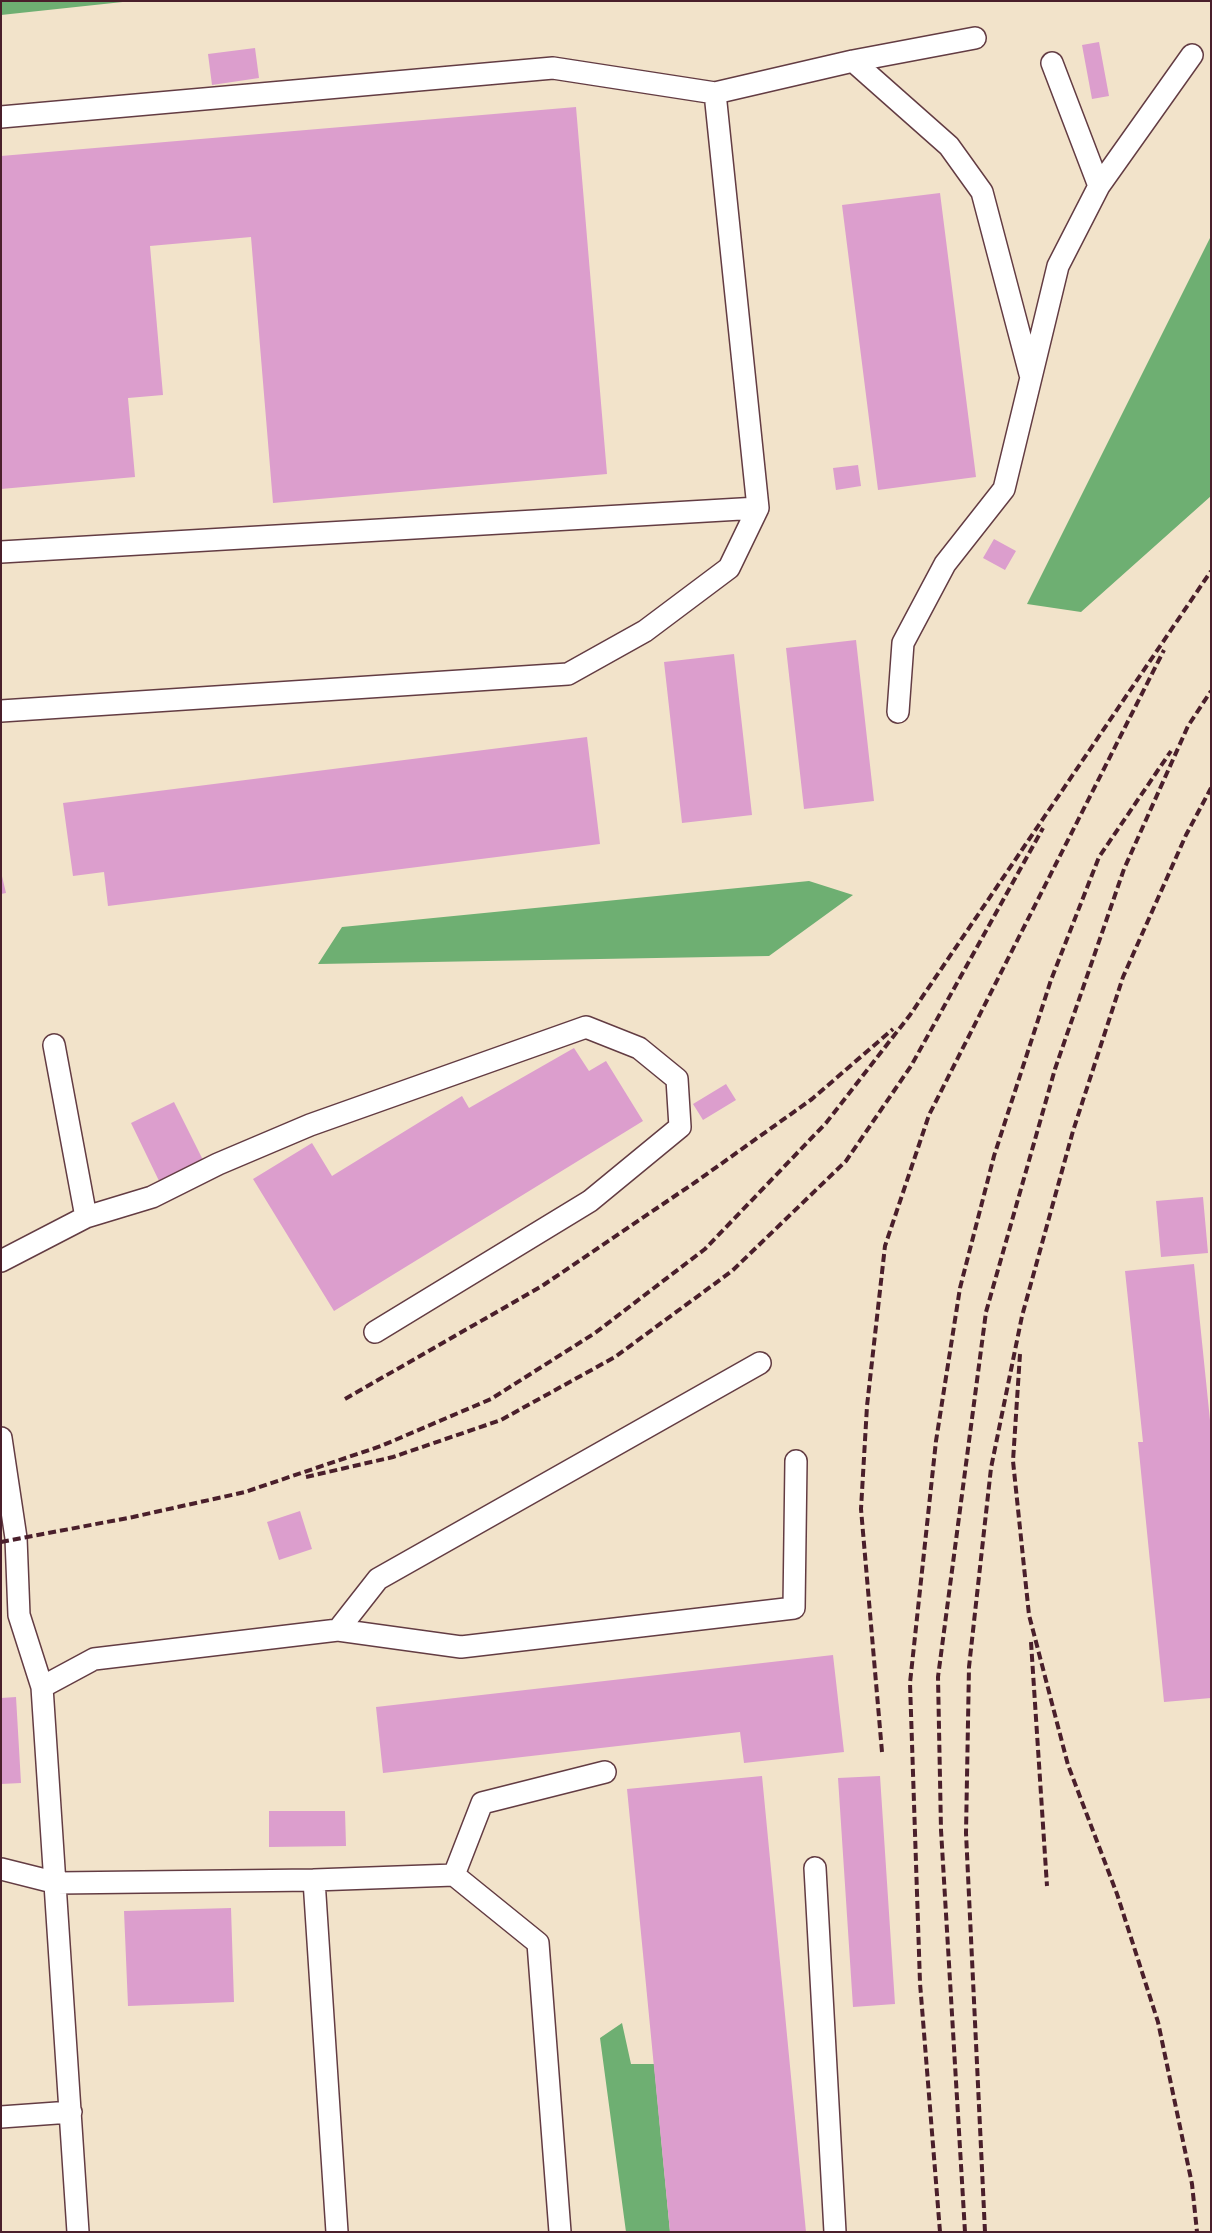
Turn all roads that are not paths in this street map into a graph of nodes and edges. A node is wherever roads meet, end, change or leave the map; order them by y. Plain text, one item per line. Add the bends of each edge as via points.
1 (975, 38) dead end
2 (1192, 55) dead end
3 (853, 61) junction
4 (1052, 63) dead end
5 (715, 93) junction
6 (1, 117) edge
7 (1099, 186) junction
8 (1030, 377) junction
9 (758, 508) junction
10 (1, 552) edge
11 (1, 711) edge
12 (898, 712) dead end
13 (54, 1045) dead end
14 (86, 1217) junction
15 (1, 1261) edge
16 (374, 1332) dead end
17 (760, 1363) dead end
18 (1, 1438) edge
19 (796, 1461) dead end
20 (5, 1498) edge
21 (338, 1630) junction
22 (42, 1687) junction
23 (605, 1772) dead end
24 (815, 1868) dead end
25 (1, 1869) edge
26 (454, 1875) junction
27 (314, 1880) junction
28 (57, 1883) junction
29 (71, 2112) junction
30 (1, 2117) edge
31 (78, 2232) edge
32 (337, 2232) edge
33 (560, 2232) edge
34 (835, 2232) edge

1 - 3 lane
2 - 7 lane
3 - 5 lane
3 - 8 lane via 949,146 982,192
4 - 7 lane
5 - 6 lane via 553,68
5 - 9 lane
7 - 8 lane via 1058,266
8 - 12 lane via 1004,489 945,564 902,643
9 - 10 lane
9 - 11 lane via 729,568 645,630 568,674
13 - 14 lane
14 - 15 lane
14 - 16 lane via 152,1197 218,1164 310,1126 586,1027 639,1048 676,1079 680,1127 673,1133 590,1202
17 - 21 lane via 378,1580
18 - 20 lane
19 - 21 lane via 794,1608 461,1647
20 - 22 lane via 16,1538 19,1615
21 - 22 lane via 94,1659
22 - 28 lane
23 - 26 lane via 482,1803
24 - 34 lane
25 - 28 lane
26 - 27 lane
26 - 33 lane via 538,1943
27 - 28 lane
27 - 32 lane
28 - 29 lane
29 - 30 lane
29 - 31 lane

